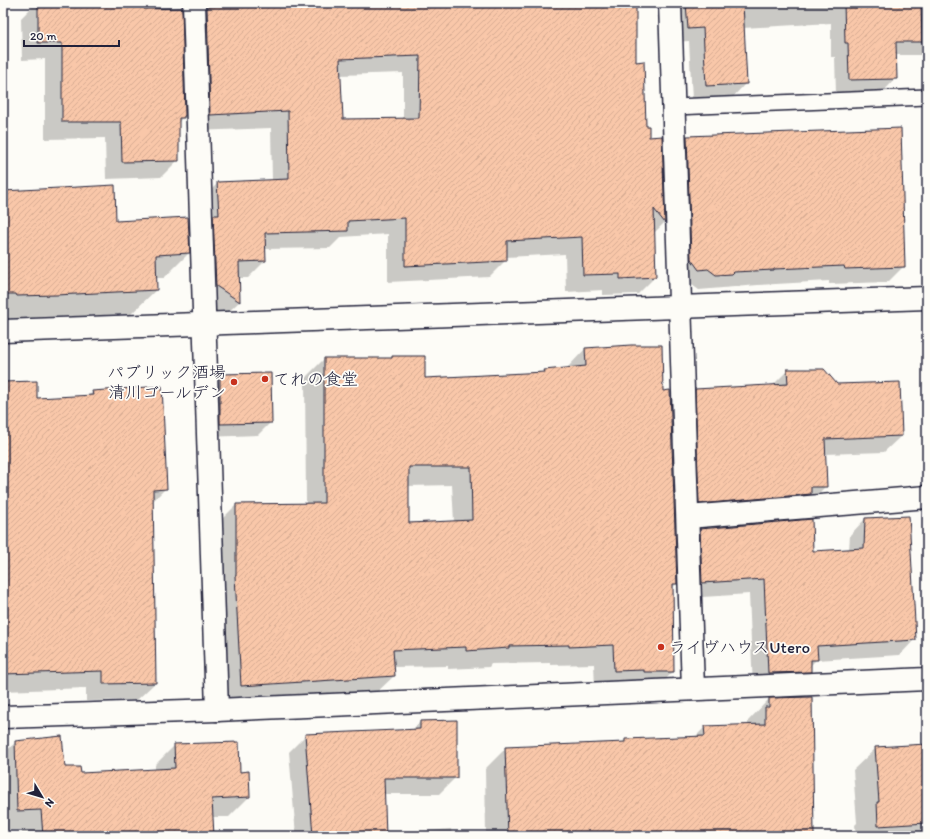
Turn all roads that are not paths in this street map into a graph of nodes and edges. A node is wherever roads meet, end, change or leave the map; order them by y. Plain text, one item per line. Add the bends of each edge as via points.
1 (194, 3) edge
2 (670, 3) edge
3 (927, 97) edge
4 (674, 107) junction
5 (927, 298) edge
6 (680, 306) junction
7 (204, 325) junction
8 (3, 331) edge
9 (927, 497) edge
10 (688, 517) junction
11 (927, 679) edge
12 (693, 689) junction
13 (216, 710) junction
14 (3, 717) edge

1 - 7 street
2 - 4 street
3 - 4 lane
4 - 6 street
5 - 6 street
6 - 7 street
6 - 10 street
7 - 8 street
7 - 13 street
9 - 10 street
10 - 12 street
11 - 12 street
12 - 13 street
13 - 14 street

